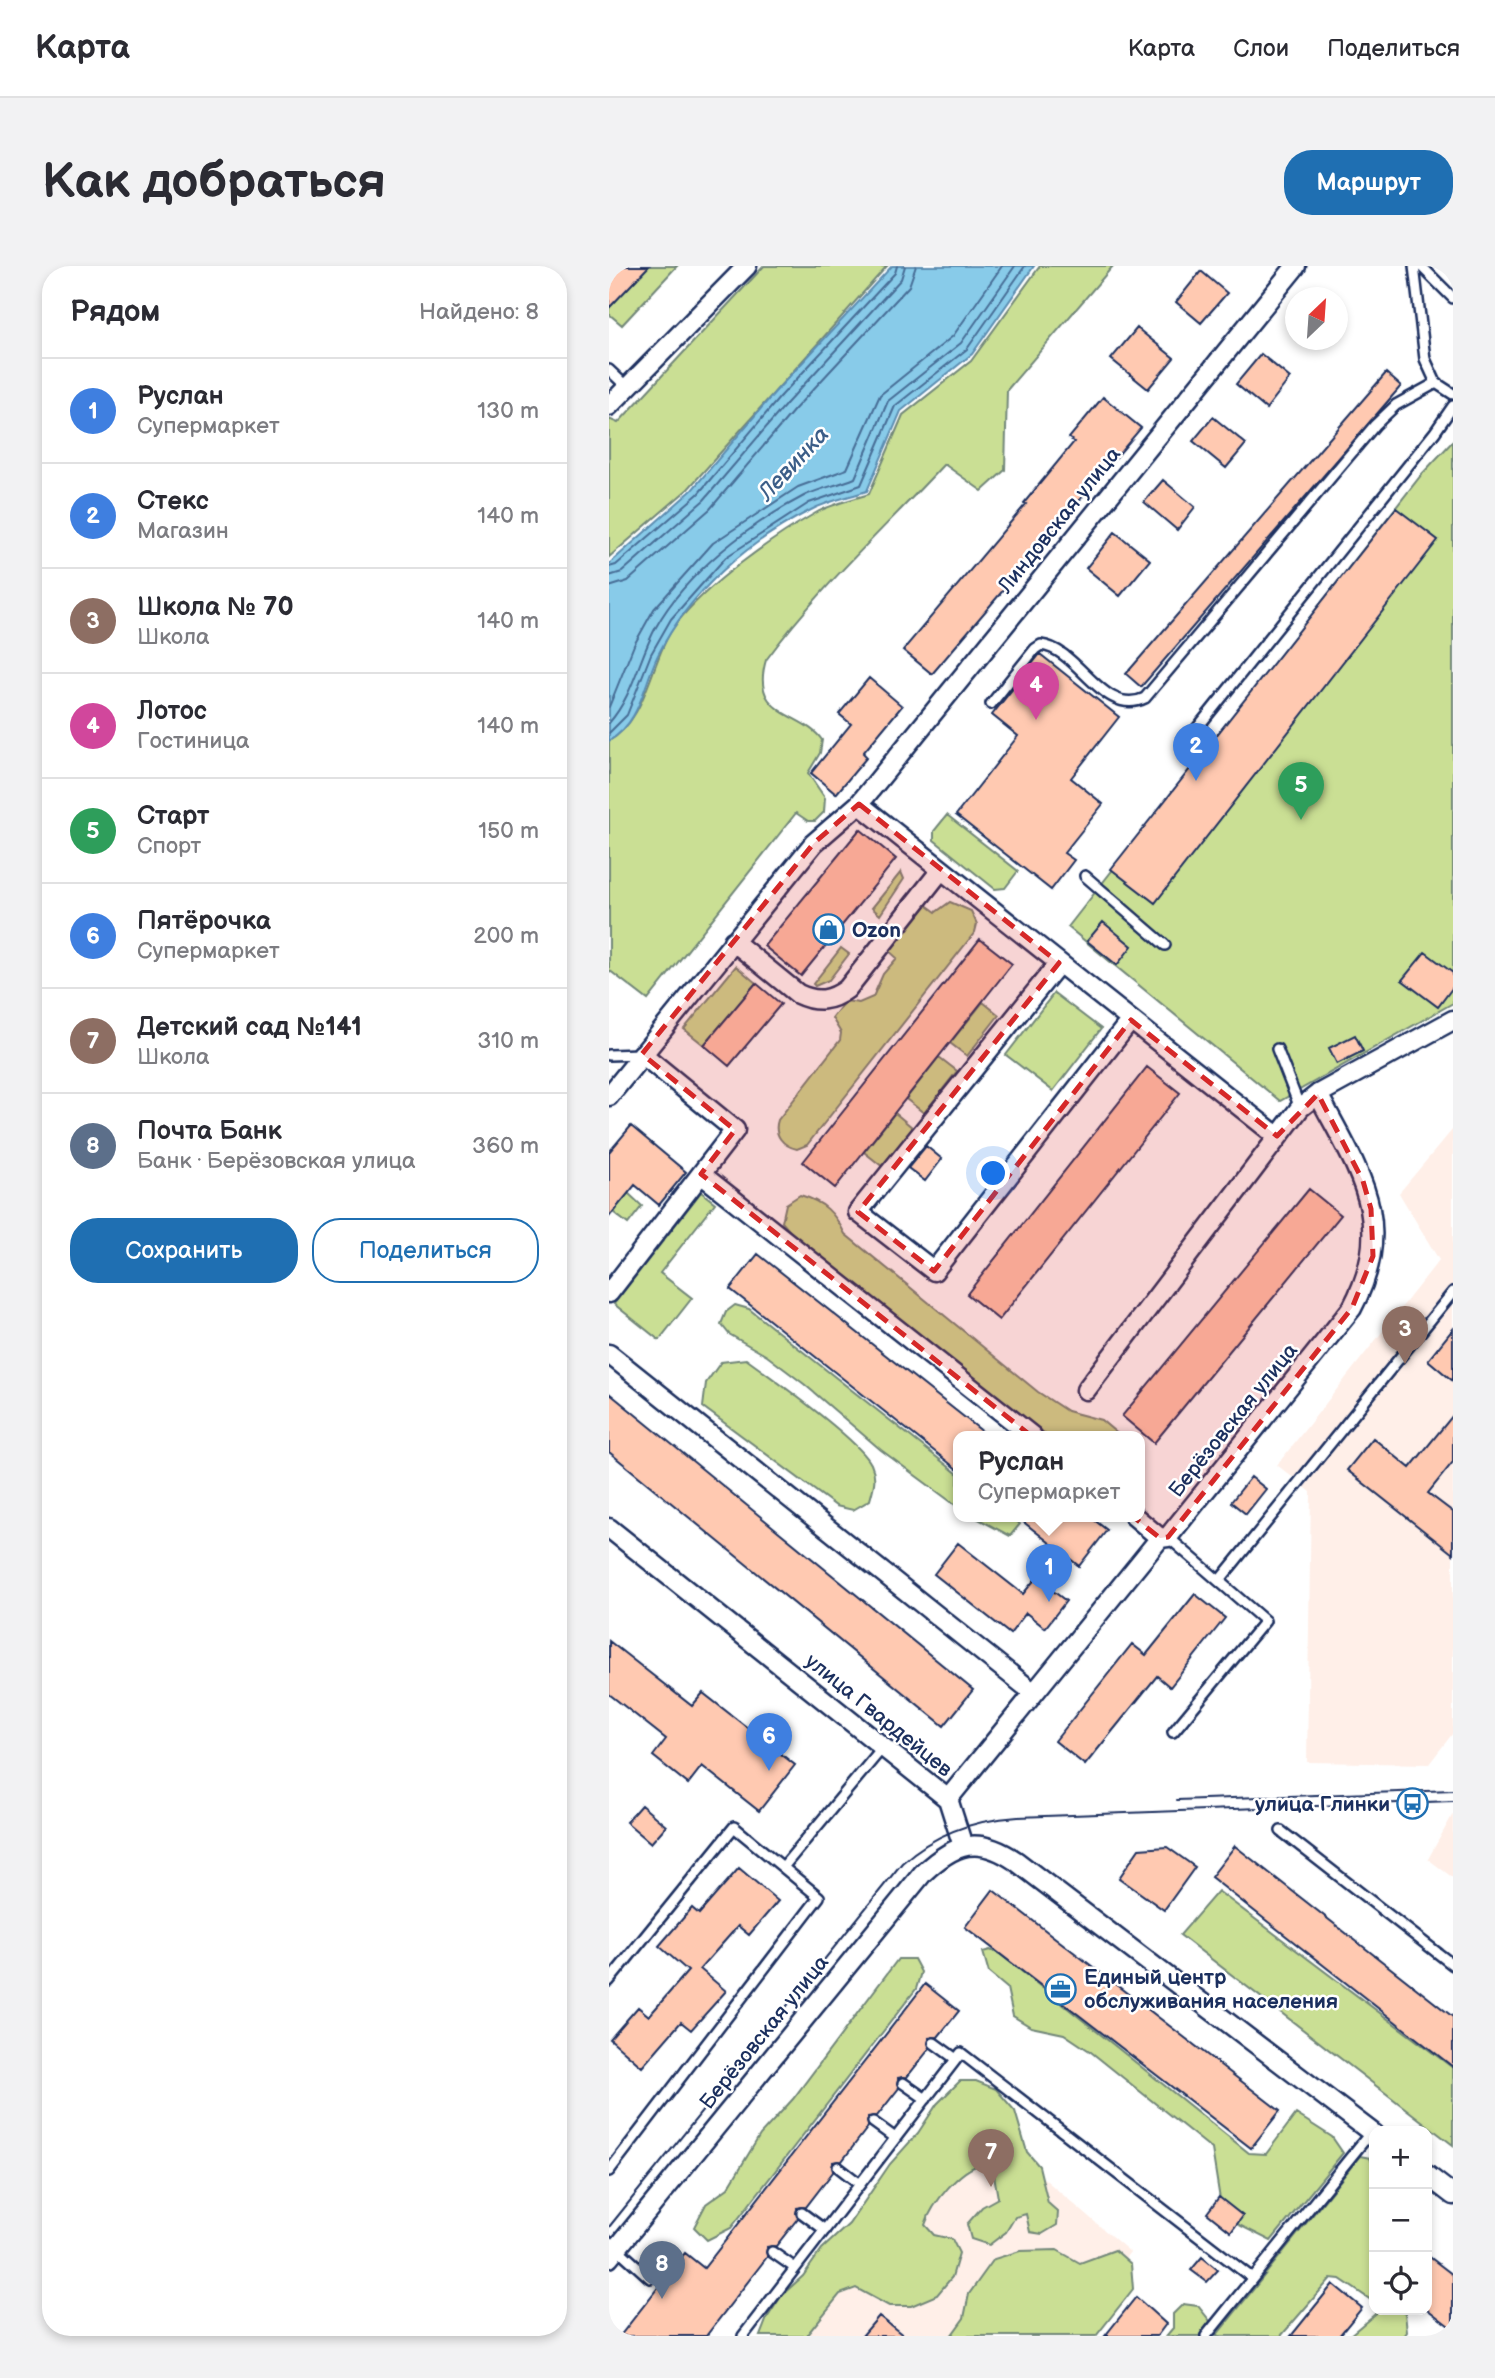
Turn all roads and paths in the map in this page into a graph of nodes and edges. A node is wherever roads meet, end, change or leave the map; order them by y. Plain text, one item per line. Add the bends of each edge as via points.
1 (747, 266) edge
2 (1296, 266) edge
3 (1414, 266) edge
4 (1421, 266) edge
5 (1453, 298) edge
6 (609, 370) edge
7 (1436, 383) junction
8 (627, 387) junction
9 (1453, 394) edge
10 (609, 406) edge
11 (1453, 406) edge
12 (991, 704) dead end
13 (1190, 737) dead end
14 (859, 804) junction
15 (941, 870) junction
16 (1085, 876) dead end
17 (733, 941) junction
18 (1165, 944) dead end
19 (1059, 963) junction
20 (1131, 1020) junction
21 (1453, 1020) edge
22 (1277, 1049) dead end
23 (642, 1054) junction
24 (609, 1055) edge
25 (1318, 1094) junction
26 (609, 1096) edge
27 (1296, 1112) junction
28 (1277, 1136) junction
29 (701, 1174) junction
30 (1453, 1292) edge
31 (609, 1293) edge
32 (609, 1354) edge
33 (1086, 1390) dead end
34 (1026, 1431) edge
35 (1142, 1522) edge
36 (609, 1528) edge
37 (1164, 1538) junction
38 (1219, 1581) junction
39 (1034, 1693) junction
40 (1173, 1732) dead end
41 (883, 1747) junction
42 (948, 1799) junction
43 (1281, 1831) dead end
44 (963, 1846) junction
45 (783, 1867) junction
46 (1453, 1965) edge
47 (609, 1982) edge
48 (934, 2043) dead end
49 (956, 2059) junction
50 (903, 2082) dead end
51 (926, 2099) junction
52 (873, 2122) dead end
53 (1369, 2131) edge
54 (1369, 2137) edge
55 (895, 2138) junction
56 (838, 2167) dead end
57 (609, 2171) edge
58 (1432, 2179) edge
59 (860, 2184) junction
60 (1453, 2195) edge
61 (802, 2213) dead end
62 (825, 2230) junction
63 (612, 2249) edge
64 (772, 2252) dead end
65 (795, 2268) junction
66 (650, 2278) dead end
67 (1252, 2278) junction
68 (743, 2336) edge
69 (1206, 2336) edge

1 - 8 street
2 - 14 street, Линдовская улица
3 - 7 lane via 1425,359
4 - 5 lane
6 - 8 lane
7 - 9 lane
7 - 12 lane via 1397,405 1375,425 1145,698 1117,700 1055,650 1041,645
8 - 10 street
11 - 13 lane
14 - 15 street
14 - 17 street, Линдовская улица via 814,843
15 - 17 street via 837,997 811,1000 799,994
15 - 19 street
16 - 18 lane
17 - 23 street, Линдовская улица
19 - 20 street
19 - 20 street via 858,1212 934,1271
20 - 28 street
21 - 25 street
22 - 27 lane
23 - 24 lane
23 - 26 street, Линдовская улица
23 - 29 street via 734,1130
25 - 27 street
25 - 37 street, Берёзовская улица via 1363,1181 1371,1209 1374,1239 1368,1274 1352,1308
27 - 28 street
28 - 33 street
29 - 31 street
29 - 34 street
30 - 38 lane
32 - 39 street
35 - 37 street
36 - 41 street, улица Гвардейцев
37 - 38 lane
37 - 39 street, Берёзовская улица
38 - 40 lane via 1265,1621
39 - 42 street, Берёзовская улица
41 - 42 street, улица Гвардейцев
41 - 45 lane
42 - 44 street, улица Гвардейцев
43 - 46 lane
44 - 53 street via 990,1847 1016,1861
44 - 63 street, Берёзовская улица via 923,1873
45 - 47 lane via 734,1827
45 - 57 lane via 819,1897
48 - 49 lane
49 - 51 lane
49 - 67 lane via 961,2053
50 - 51 lane
51 - 55 lane
52 - 55 lane
54 - 67 lane
55 - 59 lane
56 - 59 lane
58 - 60 street
59 - 62 lane
61 - 62 lane
62 - 65 lane
63 - 66 lane
64 - 65 lane
65 - 68 lane
67 - 69 lane

